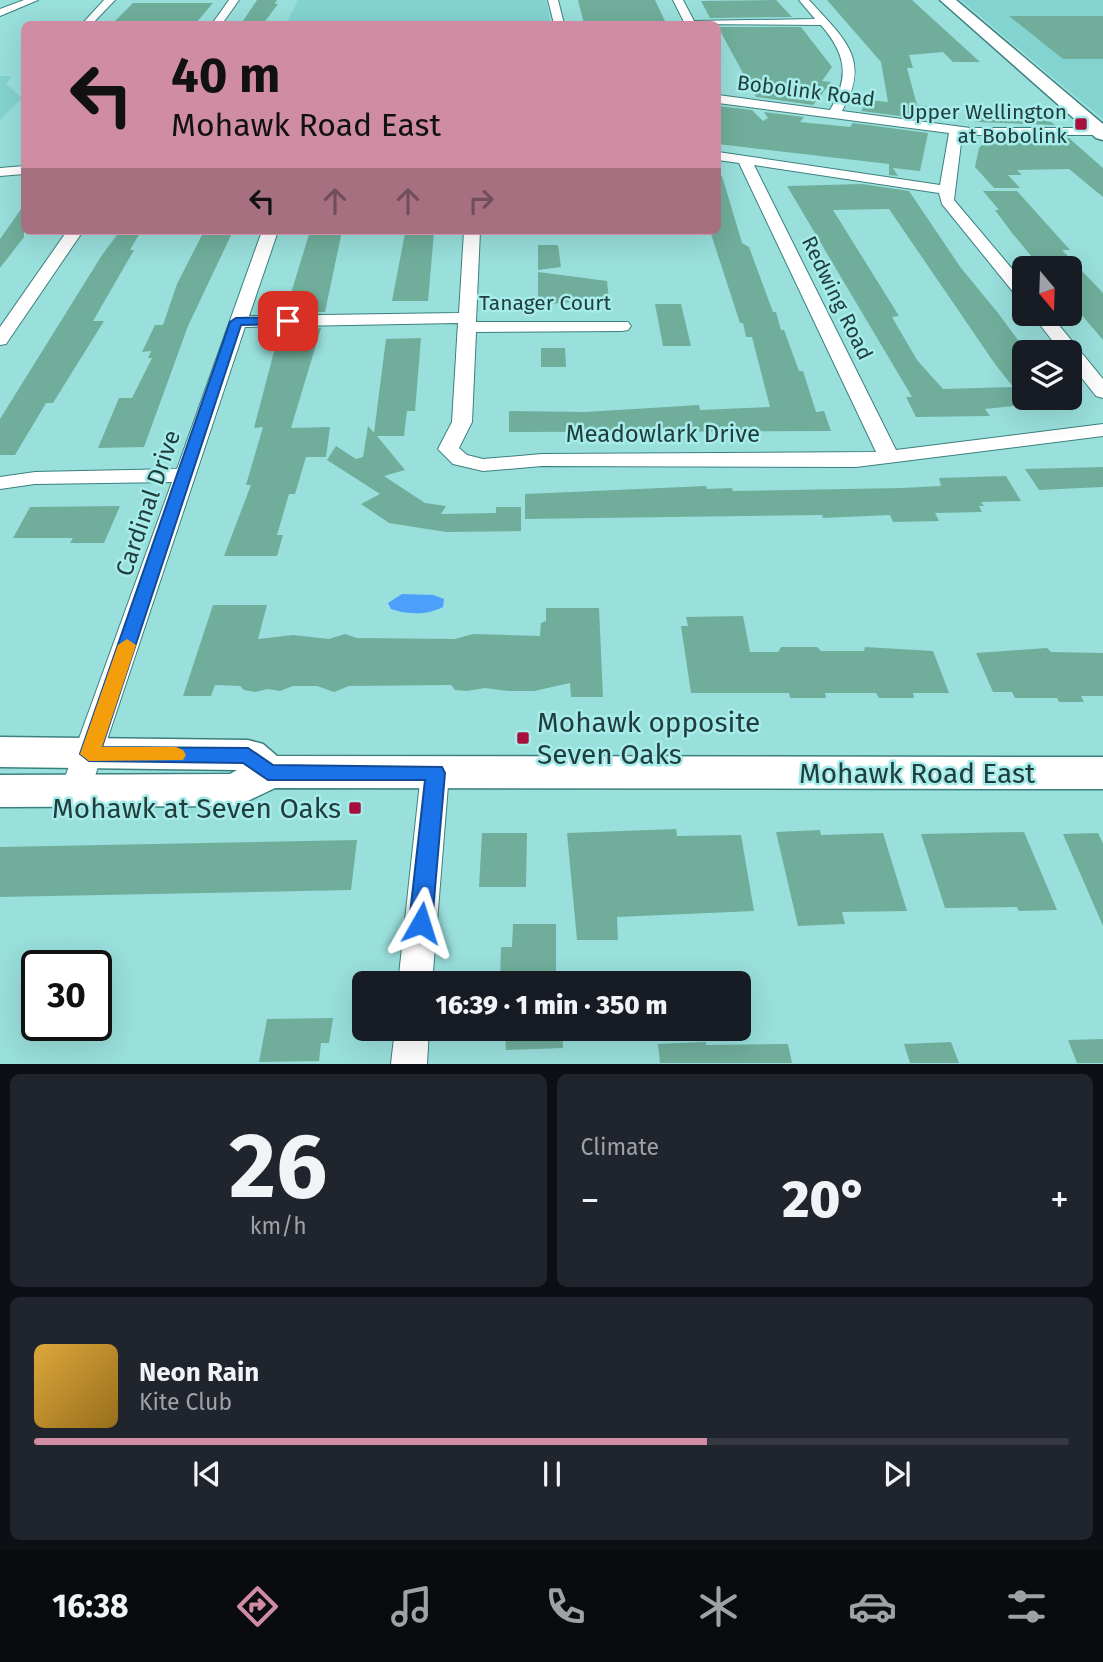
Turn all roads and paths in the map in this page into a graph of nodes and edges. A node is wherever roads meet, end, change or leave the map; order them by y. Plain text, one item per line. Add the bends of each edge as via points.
1 (33, 0) edge
2 (110, 0) edge
3 (234, 0) edge
4 (553, 0) edge
5 (678, 0) edge
6 (804, 0) edge
7 (947, 0) edge
8 (0, 13) edge
9 (90, 21) edge
10 (219, 21) edge
11 (558, 21) edge
12 (688, 21) edge
13 (822, 22) junction
14 (721, 24) edge
15 (721, 99) edge
16 (834, 114) junction
17 (956, 130) junction
18 (1102, 132) edge
19 (721, 156) edge
20 (744, 160) junction
21 (21, 170) edge
22 (0, 172) edge
23 (946, 190) junction
24 (72, 235) edge
25 (269, 235) edge
26 (472, 235) edge
27 (1012, 280) edge
28 (236, 322) junction
29 (468, 323) junction
30 (622, 326) dead end
31 (1050, 326) edge
32 (0, 340) edge
33 (1103, 391) edge
34 (1103, 430) edge
35 (889, 457) junction
36 (186, 475) junction
37 (0, 482) edge
38 (0, 752) edge
39 (82, 772) junction
40 (435, 773) junction
41 (1103, 773) edge
42 (0, 791) edge
43 (416, 971) edge
44 (411, 1041) edge
45 (409, 1063) edge

1 - 8 street
2 - 9 street
3 - 10 street
4 - 11 street
5 - 12 street
6 - 13 street
7 - 18 main road
13 - 14 street
13 - 16 street via 851,60 848,93
15 - 16 street, Bobolink Road
16 - 17 street, Bobolink Road
17 - 18 street, Bobolink Road
17 - 23 street
19 - 20 street
20 - 23 street
20 - 35 street, Redwing Road
21 - 22 street
23 - 27 street via 951,206
24 - 32 street
25 - 28 street, Cardinal Drive
26 - 29 street, Meadowlark Drive
28 - 29 street, Tanager Court
28 - 36 street, Cardinal Drive
29 - 30 street, Tanager Court
29 - 35 street, Meadowlark Drive via 462,422 448,449 460,460 483,465 542,460 856,461
31 - 33 street
34 - 35 street, Meadowlark Drive
36 - 37 street
36 - 39 street, Cardinal Drive
38 - 39 main road, Mohawk Road East
39 - 40 main road, Mohawk Road East via 237,790 268,772
39 - 42 main road, Mohawk Road East
40 - 41 main road, Mohawk Road East
40 - 43 street
44 - 45 street

